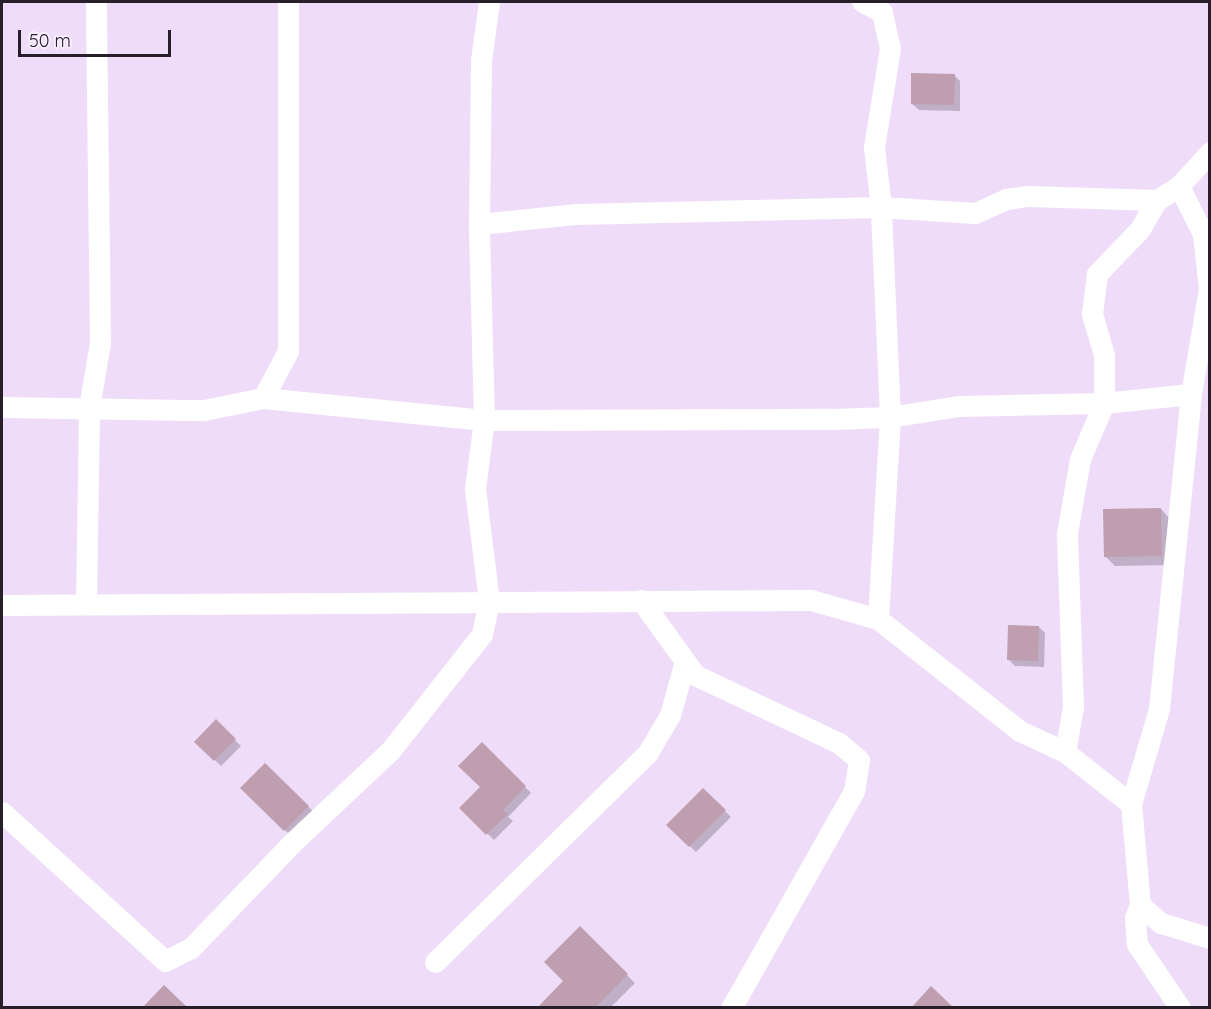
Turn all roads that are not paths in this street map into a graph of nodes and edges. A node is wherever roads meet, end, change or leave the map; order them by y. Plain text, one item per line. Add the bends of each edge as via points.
1 (96, 2) edge
2 (288, 2) edge
3 (489, 2) edge
4 (862, 2) edge
5 (1209, 152) edge
6 (1179, 186) junction
7 (1157, 200) junction
8 (881, 207) junction
9 (479, 224) junction
10 (1191, 394) junction
11 (263, 398) junction
12 (1104, 403) junction
13 (2, 407) edge
14 (89, 408) junction
15 (890, 417) junction
16 (484, 420) junction
17 (641, 600) junction
18 (489, 601) junction
19 (86, 604) junction
20 (2, 605) edge
21 (878, 620) junction
22 (684, 666) junction
23 (1065, 752) junction
24 (1131, 804) junction
25 (2, 812) edge
26 (1140, 905) junction
27 (1209, 939) edge
28 (435, 963) dead end
29 (731, 1008) edge
30 (1179, 1008) edge

1 - 14 street via 100,342
2 - 11 street via 288,351
3 - 9 street via 481,60
4 - 8 street via 882,12 890,48 874,147
5 - 6 street
6 - 7 street
6 - 10 street via 1203,234 1208,256 1209,289
7 - 8 street via 1028,196 1006,199 975,213
7 - 12 street via 1140,228 1097,274 1092,314 1104,355
8 - 9 street via 576,214
8 - 15 street
9 - 16 street
10 - 12 street
10 - 24 street via 1159,709
11 - 14 street via 204,410
11 - 16 street
12 - 15 street via 959,406
12 - 23 street via 1080,459 1067,533 1073,707
13 - 14 street
14 - 19 street
15 - 16 street
15 - 21 street
16 - 18 street via 475,489
17 - 18 street
17 - 21 street via 812,600
17 - 22 street
18 - 19 street
18 - 25 street via 482,634 390,751 294,841 191,948 165,962
19 - 20 street
21 - 23 street via 1020,731
22 - 28 street via 669,715 647,754
22 - 29 street via 694,675 839,743 859,760 854,790
23 - 24 street
24 - 26 street
26 - 27 street via 1161,923
26 - 30 street via 1135,918 1137,944

